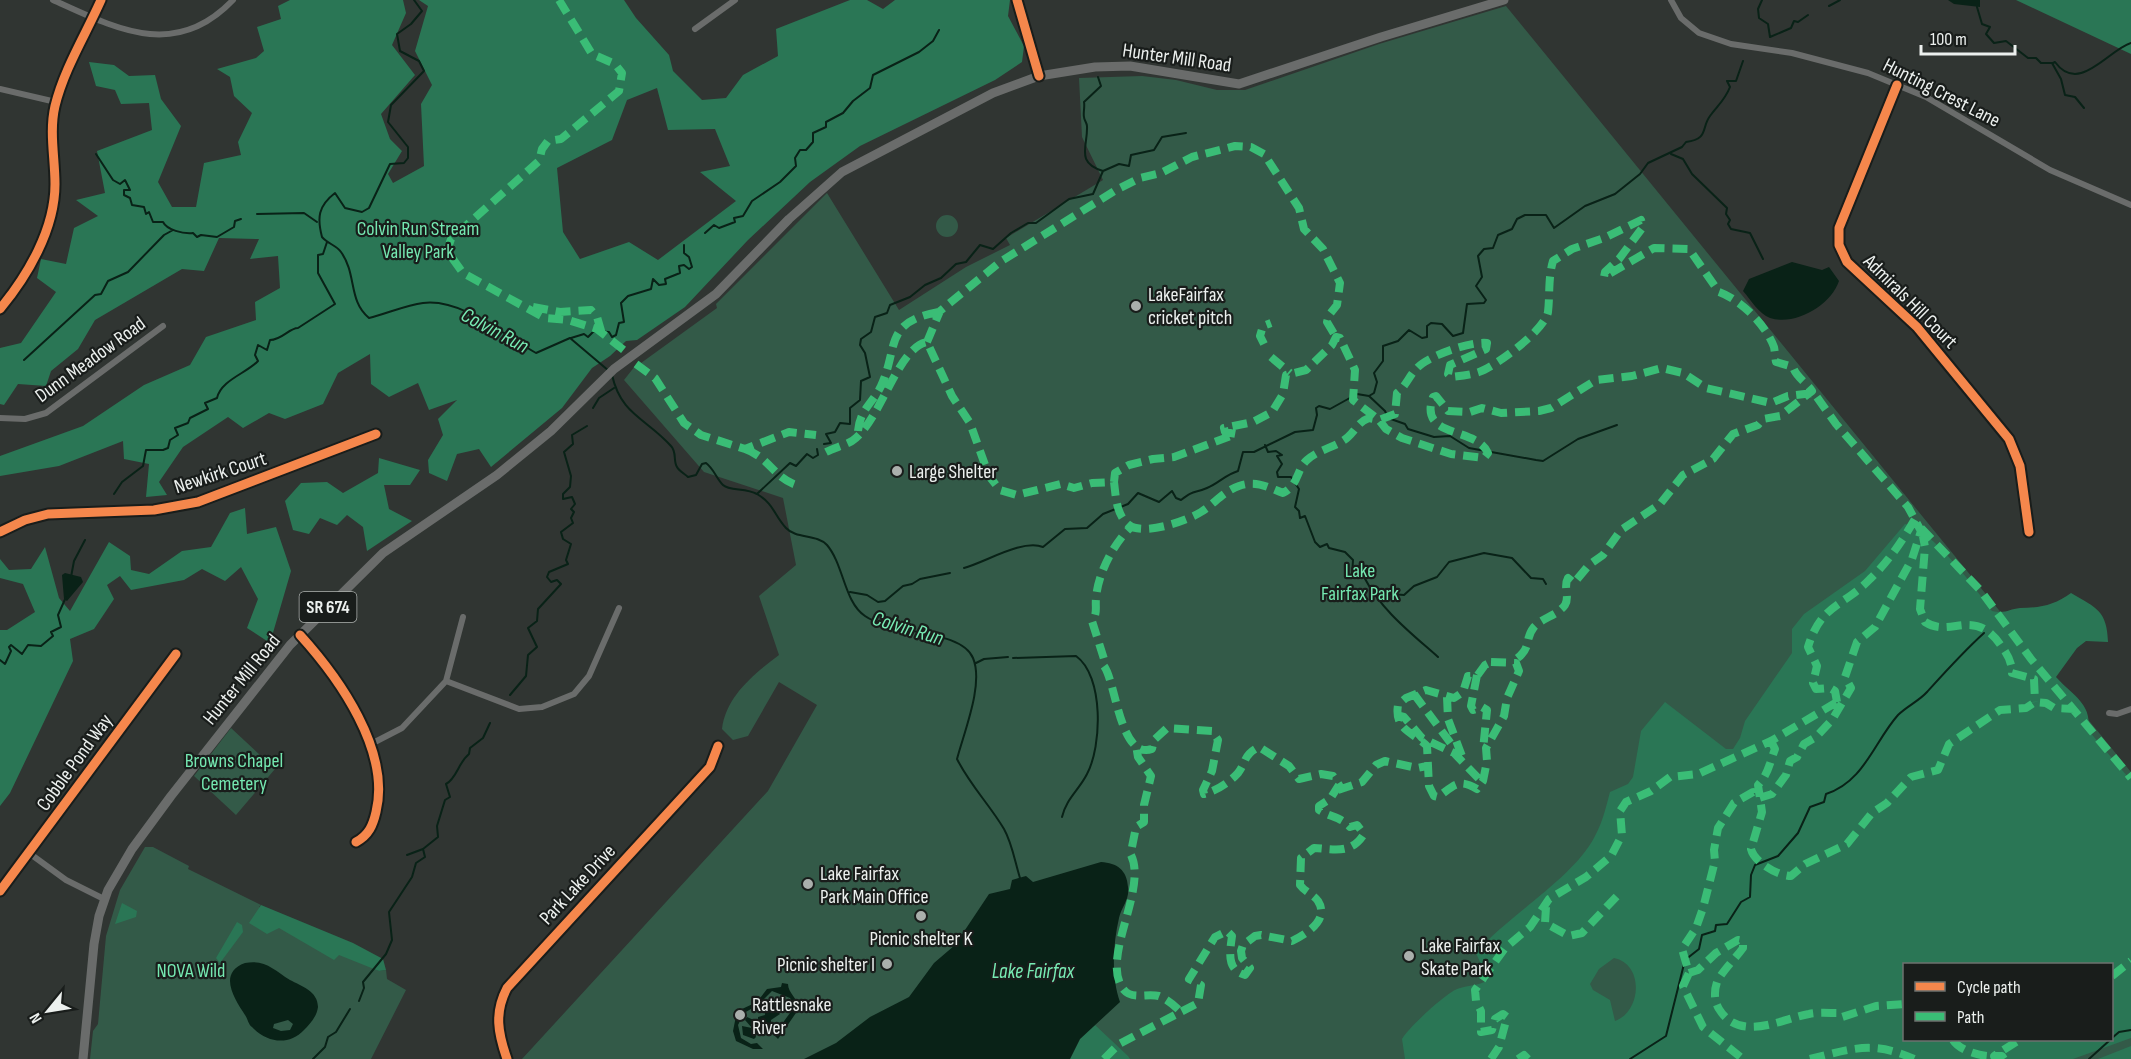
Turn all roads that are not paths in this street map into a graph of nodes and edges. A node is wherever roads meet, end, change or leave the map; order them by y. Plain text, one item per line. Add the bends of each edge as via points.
1 (53, 0) edge
2 (101, 0) edge
3 (233, 0) edge
4 (735, 0) edge
5 (1017, 0) edge
6 (1504, 0) edge
7 (1671, 0) edge
8 (93, 19) junction
9 (696, 29) dead end
10 (1039, 76) junction
11 (1897, 84) junction
12 (0, 89) edge
13 (56, 102) junction
14 (2131, 206) edge
15 (0, 309) edge
16 (162, 326) dead end
17 (0, 418) edge
18 (376, 434) dead end
19 (0, 532) edge
20 (2029, 532) dead end
21 (619, 608) dead end
22 (463, 617) dead end
23 (300, 635) junction
24 (176, 654) dead end
25 (446, 681) junction
26 (2131, 709) edge
27 (2109, 713) dead end
28 (371, 744) junction
29 (718, 746) dead end
30 (356, 842) dead end
31 (29, 854) junction
32 (0, 891) edge
33 (104, 899) junction
34 (83, 1059) edge
35 (507, 1059) edge

1 - 8 street
2 - 8 street
3 - 8 street via 215,16 196,25 159,34 124,31
4 - 9 street
5 - 10 street
6 - 10 main road, Hunter Mill Road / SR 674 via 1239,84 1123,66 1071,69
7 - 11 street, Hunting Crest Lane via 1680,18 1699,33 1731,44 1792,53
8 - 13 street
10 - 23 main road, Hunter Mill Road / SR 674 via 993,93 842,172 789,219 725,286 695,310 643,340 568,414 497,475 383,553
11 - 14 street, Hunting Crest Lane via 2050,170
11 - 20 street, Admirals Hill Court via 1839,228 1840,250 1847,262 1917,327 2009,439 2017,454
12 - 13 street
13 - 15 street via 52,128 55,186 49,222 32,262
16 - 17 street, Dunn Meadow Road via 56,408 25,420
18 - 19 street, Newkirk Court via 198,502 154,510 48,514
21 - 25 street via 589,676 574,694 542,707 519,709
22 - 25 street
23 - 28 street via 328,669
23 - 33 main road, Hunter Mill Road / SR 674 via 171,796 132,849
24 - 31 street, Cobble Pond Way
25 - 28 street via 402,728
26 - 27 street
28 - 30 street via 378,769 378,807 371,829
29 - 35 street, Park Lake Drive via 710,767 507,988 497,1017
31 - 32 street, Cobble Pond Way
31 - 33 street via 66,880
33 - 34 main road, Hunter Mill Road / SR 674 via 94,944

